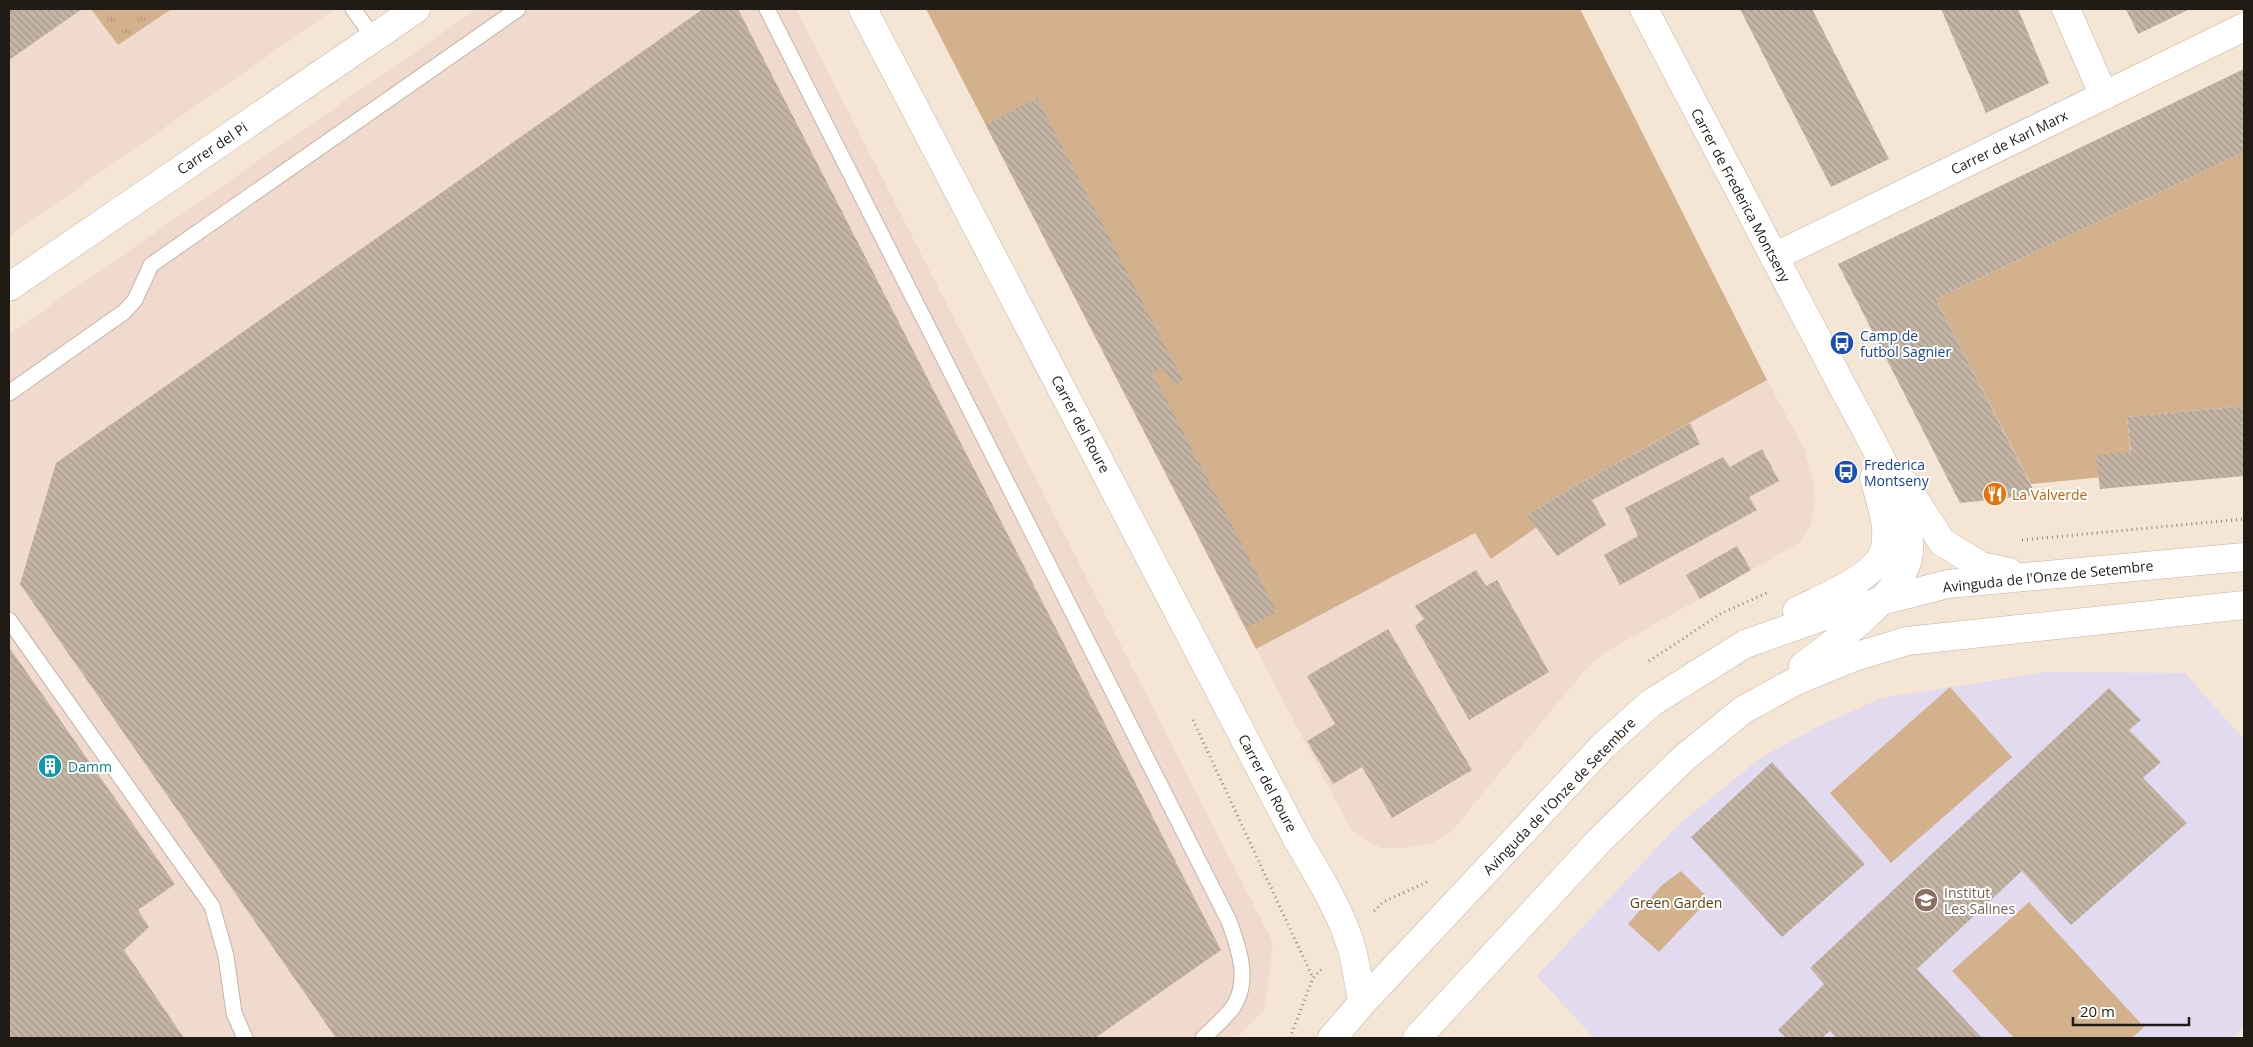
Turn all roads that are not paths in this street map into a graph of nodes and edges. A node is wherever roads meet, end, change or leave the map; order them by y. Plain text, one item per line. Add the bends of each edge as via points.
1 (353, 9) edge
2 (416, 9) edge
3 (518, 9) edge
4 (767, 9) edge
5 (863, 9) edge
6 (1644, 9) edge
7 (2066, 9) edge
8 (2244, 27) edge
9 (374, 38) junction
10 (2104, 96) junction
11 (1774, 257) junction
12 (9, 287) edge
13 (1839, 380) junction
14 (9, 393) edge
15 (2244, 558) edge
16 (2027, 576) junction
17 (1881, 600) junction
18 (2244, 605) edge
19 (9, 620) edge
20 (1745, 644) junction
21 (1743, 710) junction
22 (1362, 1003) junction
23 (245, 1038) edge
24 (1203, 1038) edge
25 (1332, 1038) edge
26 (1417, 1038) edge

1 - 9 lane
2 - 9 main road, Carrer del Pi
3 - 14 lane via 151,265 135,300 124,312
4 - 24 lane via 1229,921 1241,956 1241,982 1235,1004
5 - 22 main road, Carrer del Roure via 1325,890 1349,941
6 - 11 main road, Carrer de Frederica Montseny
7 - 10 main road
8 - 10 main road, Carrer de Karl Marx
9 - 12 main road, Carrer del Pi
10 - 11 main road, Carrer de Karl Marx
11 - 13 main road, Carrer de Frederica Montseny
13 - 16 main road via 1942,542 1981,566
13 - 17 main road via 1884,467 1906,525 1910,547 1907,561 1899,578
13 - 20 main road via 1881,503 1886,534 1882,554 1865,576
15 - 16 main road, Avinguda de l'Onze de Setembre
16 - 17 main road, Avinguda de l'Onze de Setembre via 1948,584
17 - 20 main road, Avinguda de l'Onze de Setembre
17 - 21 main road via 1848,633
18 - 21 main road via 1907,641 1854,656 1796,681
19 - 23 lane via 212,906 226,956 234,1013
20 - 22 main road, Avinguda de l'Onze de Setembre via 1651,703 1603,746
21 - 26 main road via 1684,758 1628,812
22 - 25 main road, Avinguda de l'Onze de Setembre

